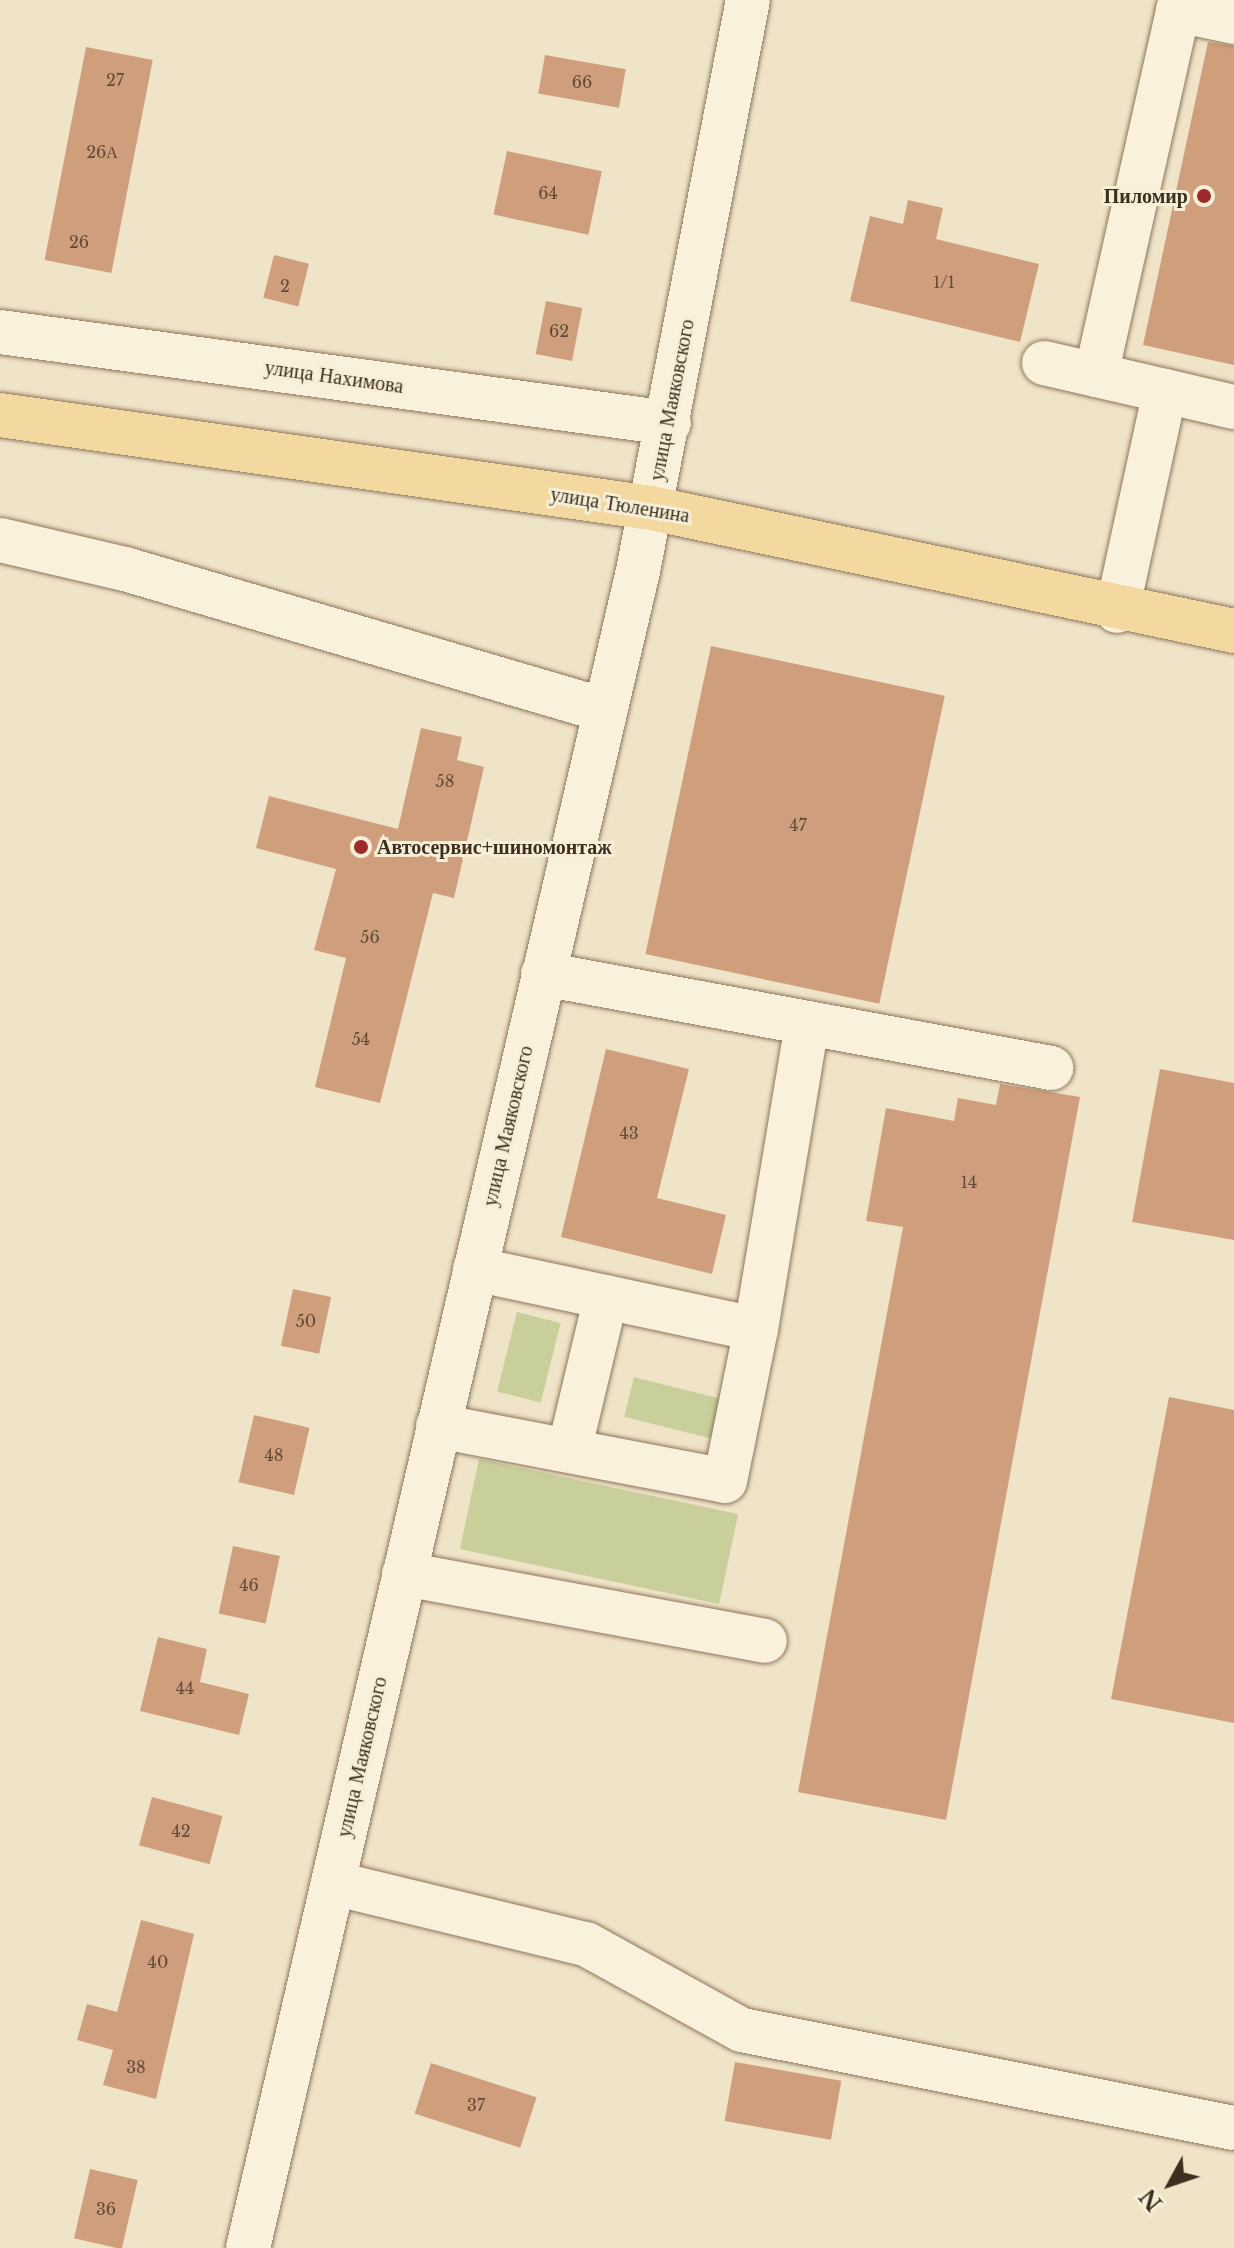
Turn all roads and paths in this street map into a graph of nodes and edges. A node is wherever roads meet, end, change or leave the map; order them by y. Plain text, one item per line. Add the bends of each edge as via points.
1 (748, 0) edge
2 (1234, 22) edge
3 (0, 332) edge
4 (1044, 363) dead end
5 (1096, 375) junction
6 (1165, 391) junction
7 (1234, 407) edge
8 (0, 415) edge
9 (669, 423) junction
10 (651, 508) junction
11 (0, 540) edge
12 (1117, 611) junction
13 (1234, 631) edge
14 (604, 710) junction
15 (543, 974) junction
16 (807, 1023) junction
17 (1051, 1068) dead end
18 (475, 1269) junction
19 (606, 1297) junction
20 (756, 1329) junction
21 (438, 1426) junction
22 (570, 1447) junction
23 (404, 1574) junction
24 (765, 1641) dead end
25 (333, 1883) junction
26 (1234, 2128) edge
27 (248, 2248) edge

1 - 9 street, улица Маяковского
2 - 5 street via 1178,10
3 - 9 street, улица Нахимова
4 - 5 street
5 - 6 street
6 - 7 street
6 - 12 street
8 - 10 main road, улица Тюленина
9 - 10 street, улица Маяковского
10 - 12 main road, улица Тюленина
10 - 14 street, улица Маяковского
11 - 14 street
12 - 13 main road, улица Тюленина
14 - 15 street, улица Маяковского
15 - 16 street
15 - 18 street, улица Маяковского
16 - 17 street
16 - 20 street
18 - 19 street
18 - 21 street, улица Маяковского
19 - 20 street
19 - 22 street
20 - 22 street via 725,1481
21 - 22 street
21 - 23 street, улица Маяковского
23 - 24 street
23 - 25 street, улица Маяковского
25 - 26 street via 586,1944 742,2030
25 - 27 street, улица Маяковского

